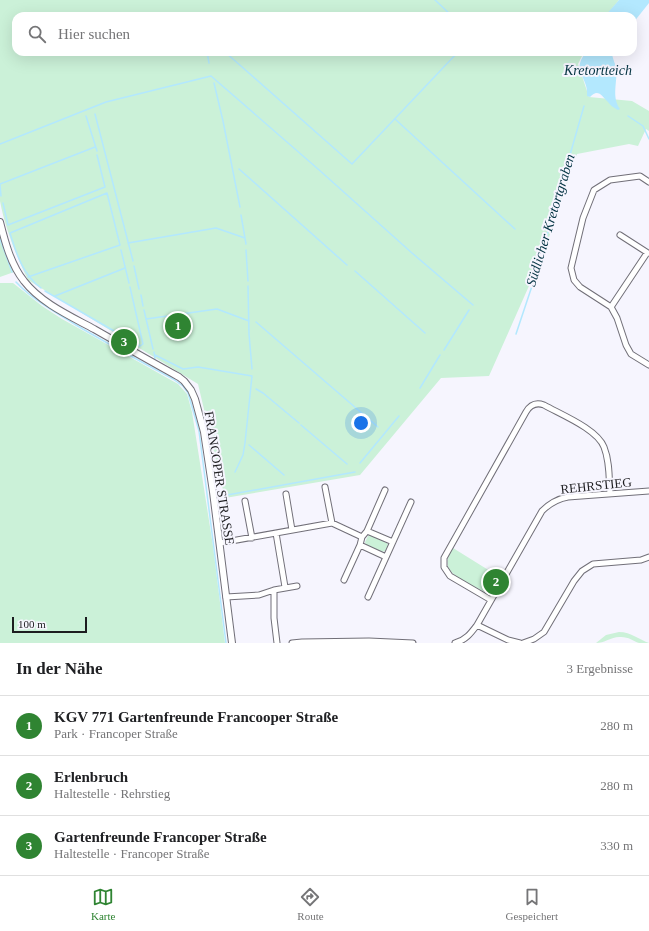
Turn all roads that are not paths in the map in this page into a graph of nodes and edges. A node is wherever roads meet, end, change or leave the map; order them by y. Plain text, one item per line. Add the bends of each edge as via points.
1 (649, 182) edge
2 (0, 222) edge
3 (620, 235) dead end
4 (648, 253) edge
5 (611, 307) junction
6 (649, 365) edge
7 (325, 487) dead end
8 (385, 490) dead end
9 (649, 491) edge
10 (286, 494) dead end
11 (610, 494) junction
12 (245, 501) dead end
13 (411, 502) dead end
14 (332, 524) junction
15 (292, 530) junction
16 (367, 531) junction
17 (276, 533) junction
18 (362, 537) junction
19 (252, 538) junction
20 (393, 542) junction
21 (220, 543) junction
22 (360, 545) junction
23 (386, 557) junction
24 (649, 557) edge
25 (344, 580) dead end
26 (297, 586) dead end
27 (286, 587) junction
28 (274, 590) junction
29 (226, 596) junction
30 (368, 597) dead end
31 (491, 600) junction
32 (477, 625) junction
33 (369, 642) edge
34 (232, 643) edge
35 (277, 643) edge
36 (292, 643) edge
37 (413, 643) edge
38 (455, 643) edge
39 (522, 643) edge

1 - 5 street via 640,176 610,180 594,190 583,218 571,268 574,280 580,287
2 - 21 main road, FRANCOPER STRASSE via 19,275 31,289 62,311 179,377 188,386 195,400 204,432
3 - 4 street
4 - 5 street
5 - 6 street via 631,354
7 - 14 street
8 - 16 street
9 - 11 street, REHRSTIEG
10 - 15 street
11 - 31 street, REHRSTIEG via 568,497 549,504 542,511
11 - 31 street via 607,457 598,436 544,405 536,404 530,407 443,561 450,576
12 - 19 street
13 - 20 street
14 - 15 street
14 - 18 street
15 - 17 street
16 - 18 street
16 - 20 street
17 - 19 street
17 - 27 street
18 - 22 street
19 - 21 street
20 - 23 street
21 - 29 main road, FRANCOPER STRASSE
22 - 23 street
22 - 25 street
23 - 30 street
24 - 39 street via 593,564 582,571 574,580 544,632
26 - 27 street
27 - 28 street
28 - 29 street via 259,595
28 - 35 street
29 - 34 main road, FRANCOPER STRASSE
31 - 32 street, REHRSTIEG
32 - 38 street, REHRSTIEG via 470,634
32 - 39 street via 508,640
33 - 36 street
33 - 37 street

